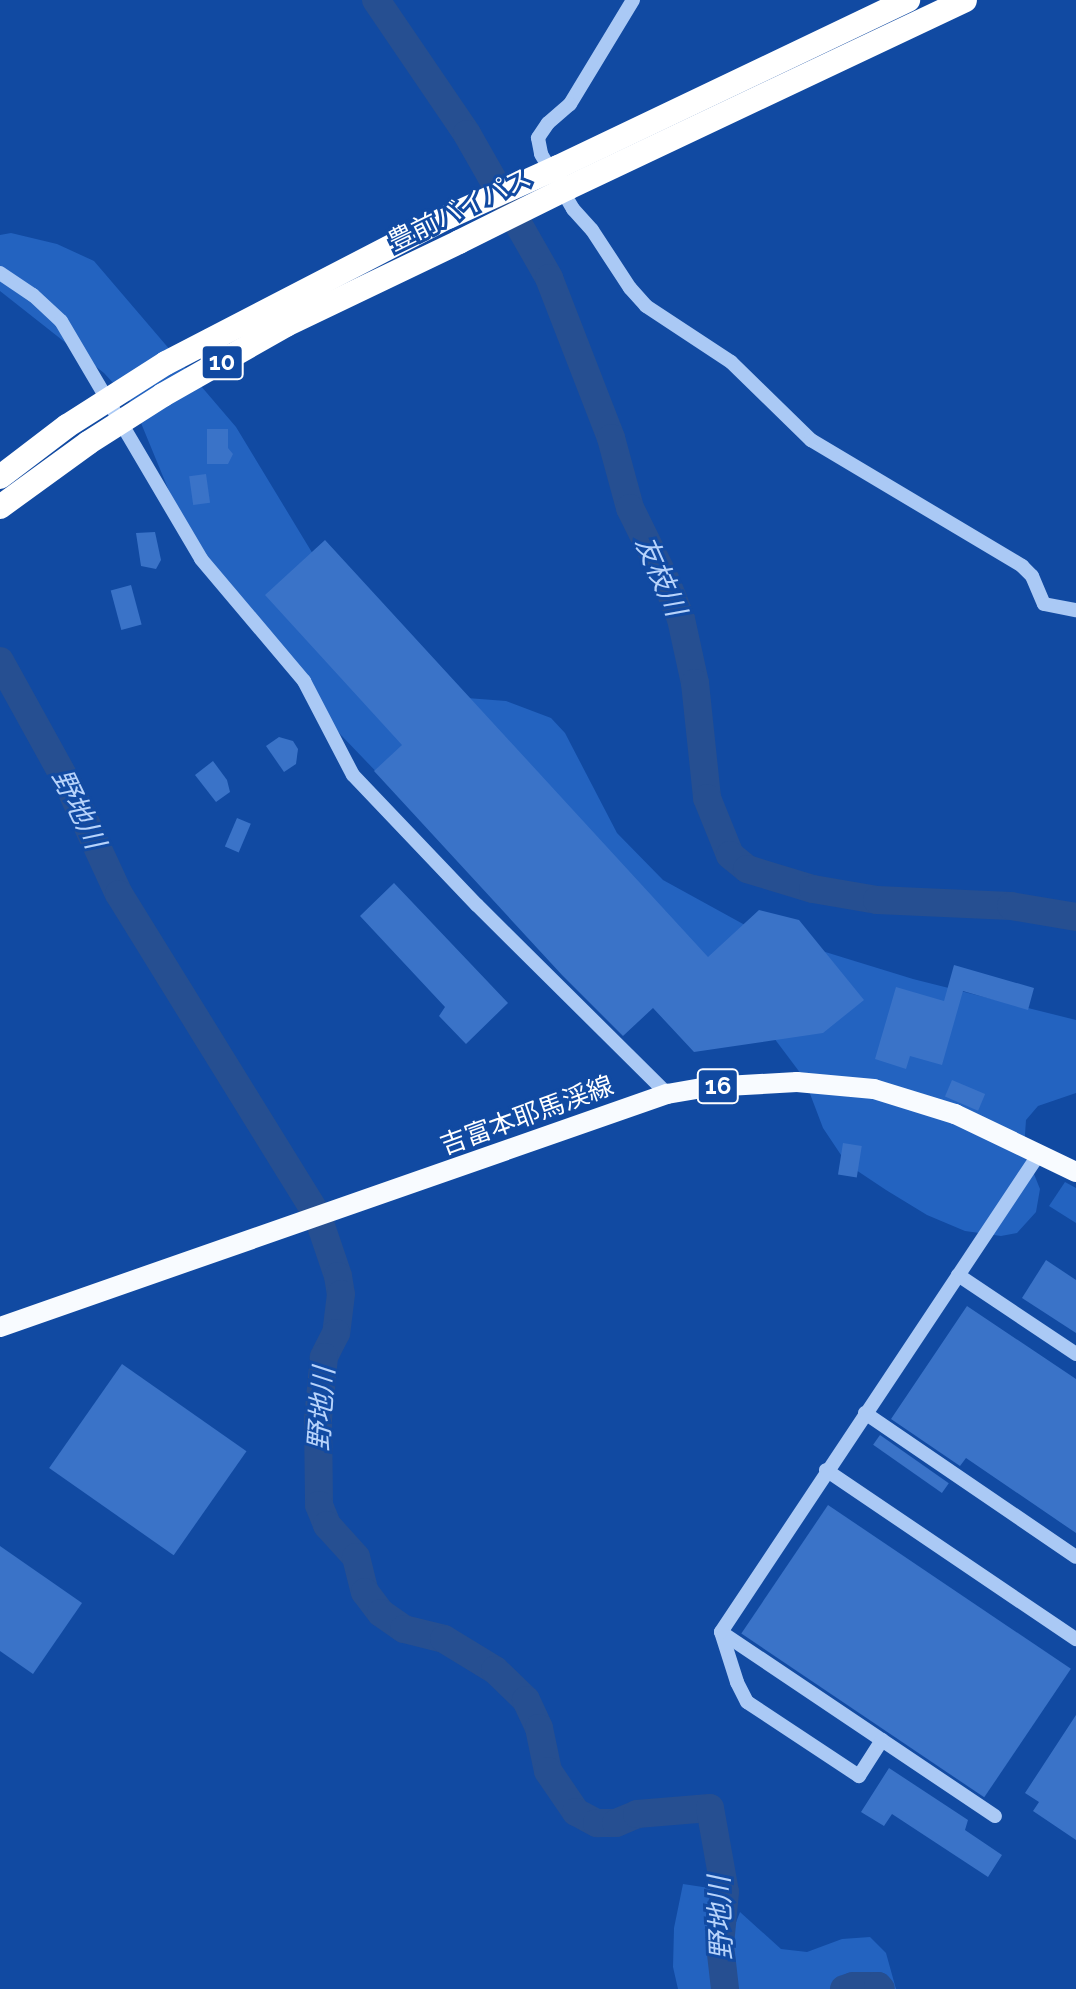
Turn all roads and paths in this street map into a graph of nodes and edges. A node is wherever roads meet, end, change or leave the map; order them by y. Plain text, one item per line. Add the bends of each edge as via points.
1 (633, 0) edge
2 (908, 0) edge
3 (965, 0) edge
4 (563, 178) junction
5 (0, 273) edge
6 (109, 398) junction
7 (121, 421) junction
8 (0, 477) edge
9 (0, 507) edge
10 (1076, 610) edge
11 (667, 1094) junction
12 (1039, 1154) junction
13 (1076, 1172) edge
14 (958, 1275) junction
15 (0, 1327) edge
16 (1076, 1354) edge
17 (865, 1413) junction
18 (826, 1470) junction
19 (1076, 1557) edge
20 (721, 1632) junction
21 (1076, 1639) edge
22 (882, 1740) junction
23 (995, 1816) dead end

1 - 10 street via 570,104 538,138 541,154 573,209 630,288 646,306 731,362 811,440 1022,566 1044,604
2 - 4 highway, 豊前バイパス / 10
3 - 4 highway, 豊前バイパス / 10
4 - 6 highway, 豊前バイパス / 10, bridge via 448,217 270,307
4 - 7 highway, 豊前バイパス / 10, bridge via 459,242 286,325
5 - 6 street via 61,321
6 - 7 street
6 - 8 highway, 豊前バイパス / 10
7 - 9 highway, 豊前バイパス / 10
7 - 11 street via 201,559 304,681 353,775
11 - 12 main road, 吉富本耶馬渓線 / 16 via 742,1083 874,1089 955,1114
11 - 15 main road, 吉富本耶馬渓線 / 16
12 - 13 main road, 吉富本耶馬渓線 / 16
12 - 14 street
14 - 16 street
14 - 17 street
17 - 18 street
17 - 19 street
18 - 20 street
18 - 21 street
20 - 22 street
20 - 22 street via 747,1702 859,1776
22 - 23 street

